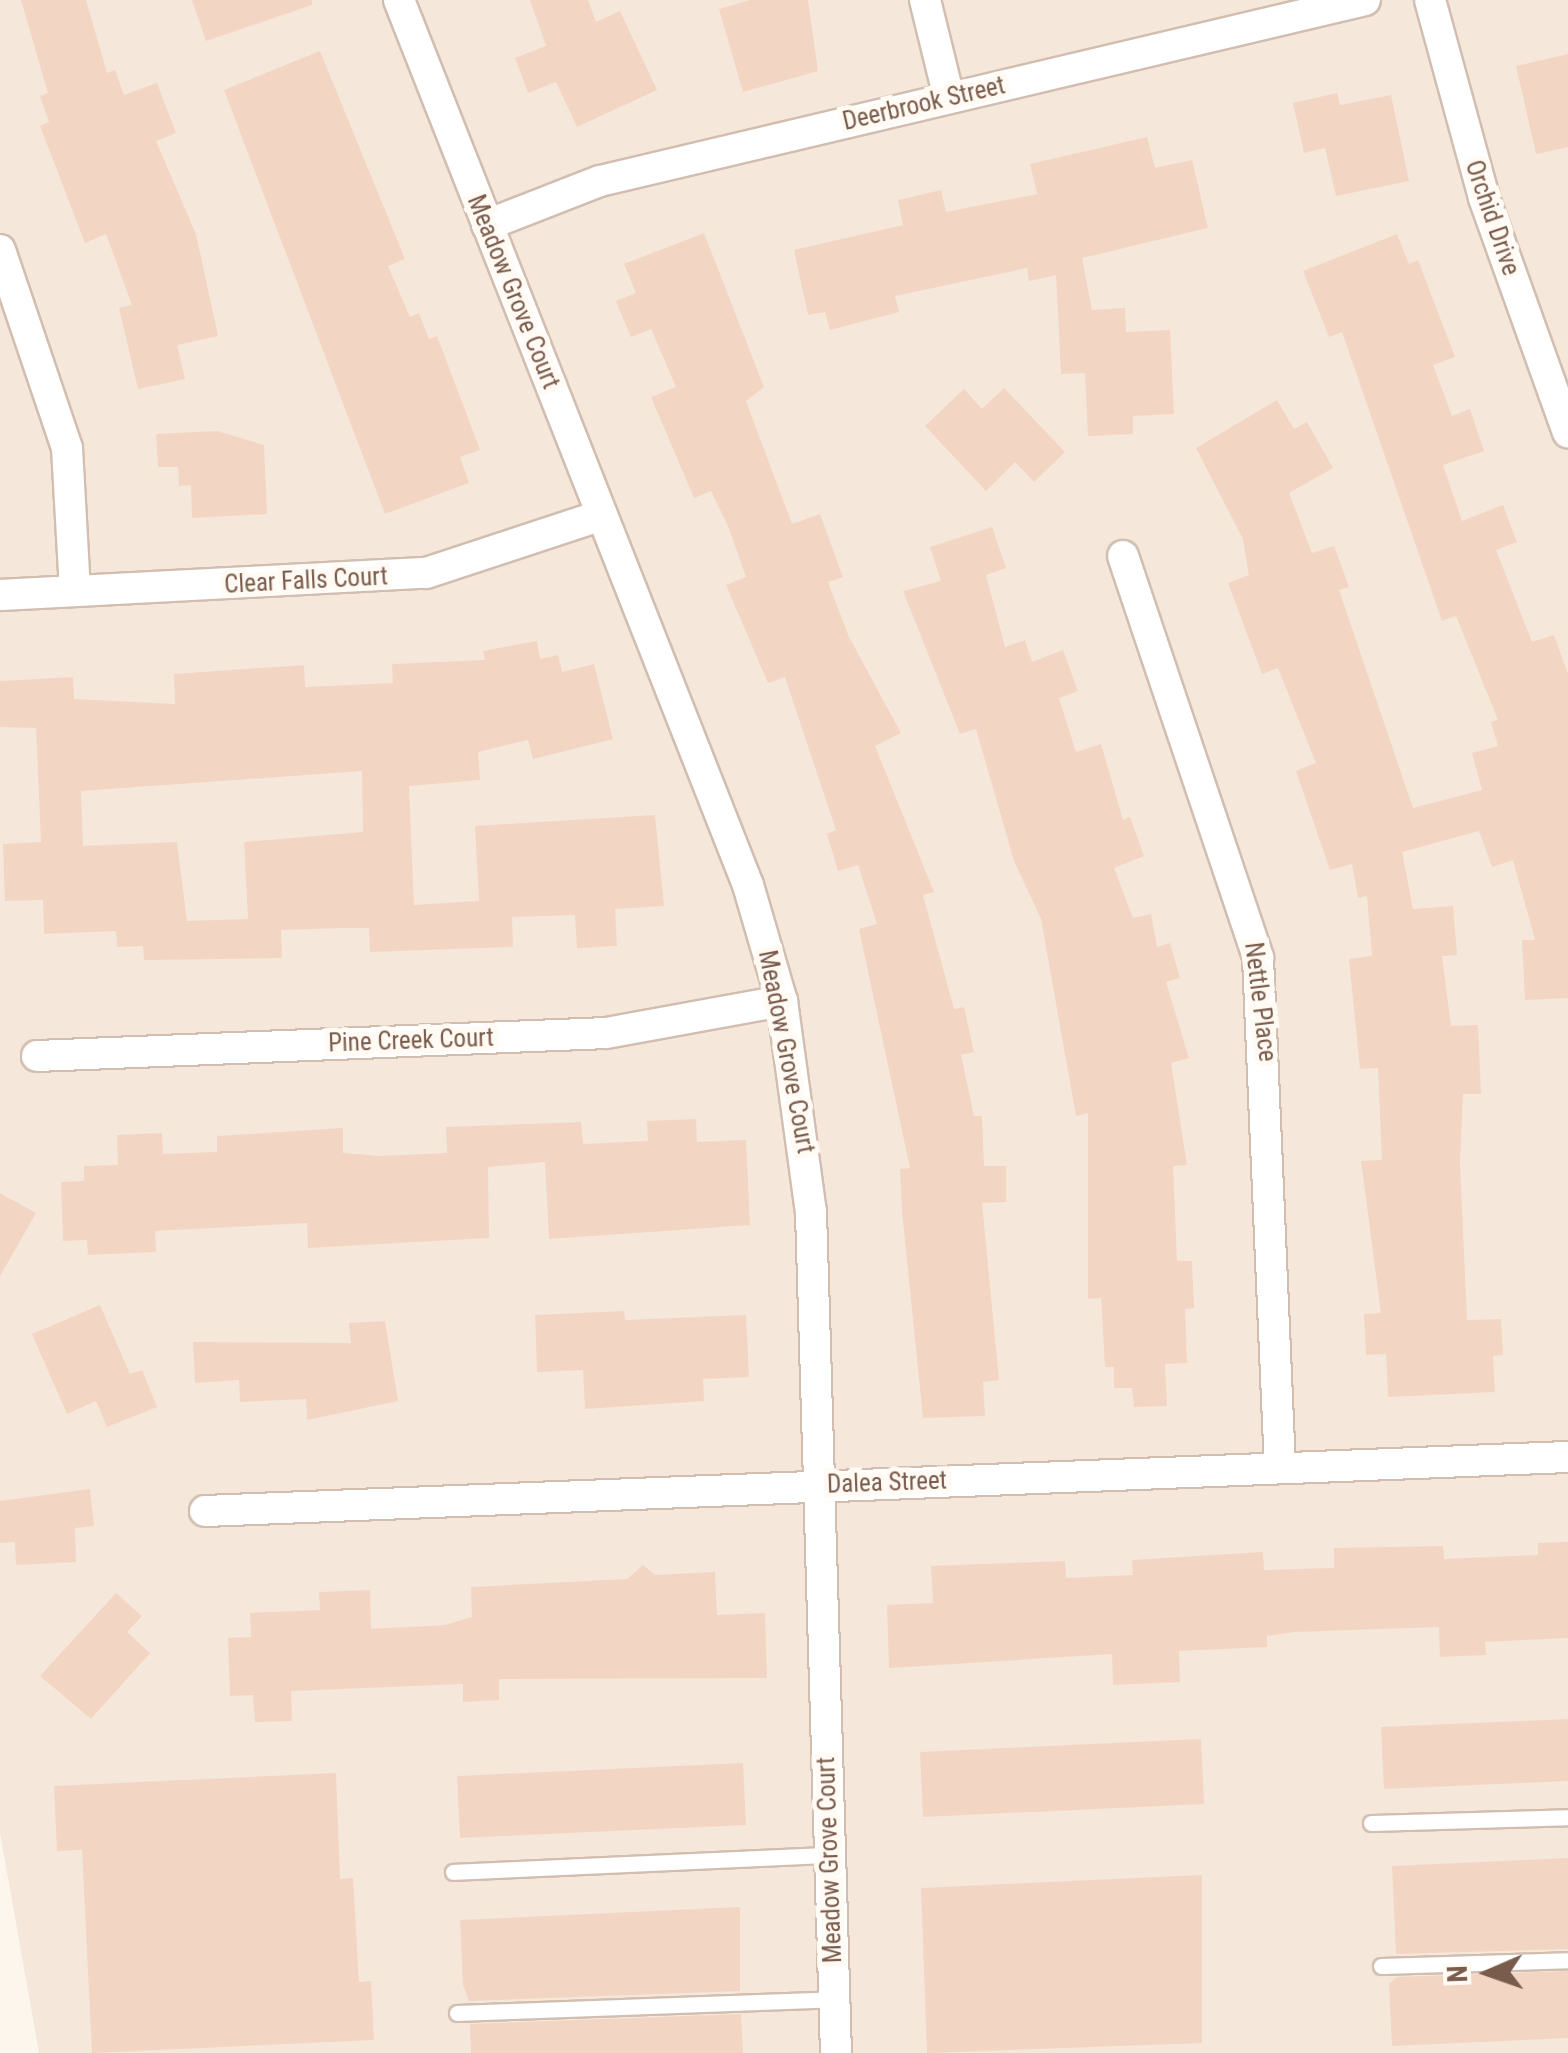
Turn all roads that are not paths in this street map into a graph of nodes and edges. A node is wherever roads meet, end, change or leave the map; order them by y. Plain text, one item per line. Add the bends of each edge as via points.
1 (399, 0) edge
2 (925, 0) edge
3 (1365, 0) edge
4 (1430, 0) edge
5 (949, 98) junction
6 (487, 224) junction
7 (0, 250) edge
8 (1568, 432) edge
9 (602, 515) junction
10 (1123, 556) dead end
11 (76, 591) junction
12 (0, 595) edge
13 (782, 1001) junction
14 (37, 1056) dead end
15 (1568, 1457) edge
16 (1280, 1468) junction
17 (819, 1486) junction
18 (205, 1511) dead end
19 (1568, 1817) edge
20 (1371, 1823) dead end
21 (829, 1855) junction
22 (452, 1872) dead end
23 (1568, 1960) edge
24 (1381, 1966) dead end
25 (834, 1999) junction
26 (458, 2013) dead end
27 (836, 2053) edge

1 - 6 street, Meadow Grove Court
2 - 5 street
3 - 5 street, Deerbrook Street
4 - 8 street, Orchid Drive via 1462,126
5 - 6 street, Deerbrook Street via 600,181
6 - 9 street, Meadow Grove Court
7 - 11 street via 67,448
9 - 11 street, Clear Falls Court via 426,574
9 - 13 street, Meadow Grove Court via 748,885
10 - 16 street, Nettle Place via 1258,958
11 - 12 street, Clear Falls Court
13 - 14 street, Pine Creek Court via 606,1033
13 - 17 street, Meadow Grove Court via 811,1212
15 - 16 street, Dalea Street
16 - 17 street, Dalea Street
17 - 18 street, Dalea Street
17 - 21 street, Meadow Grove Court
19 - 20 lane
21 - 22 lane
21 - 25 street, Meadow Grove Court
23 - 24 lane
25 - 26 lane
25 - 27 street, Meadow Grove Court

